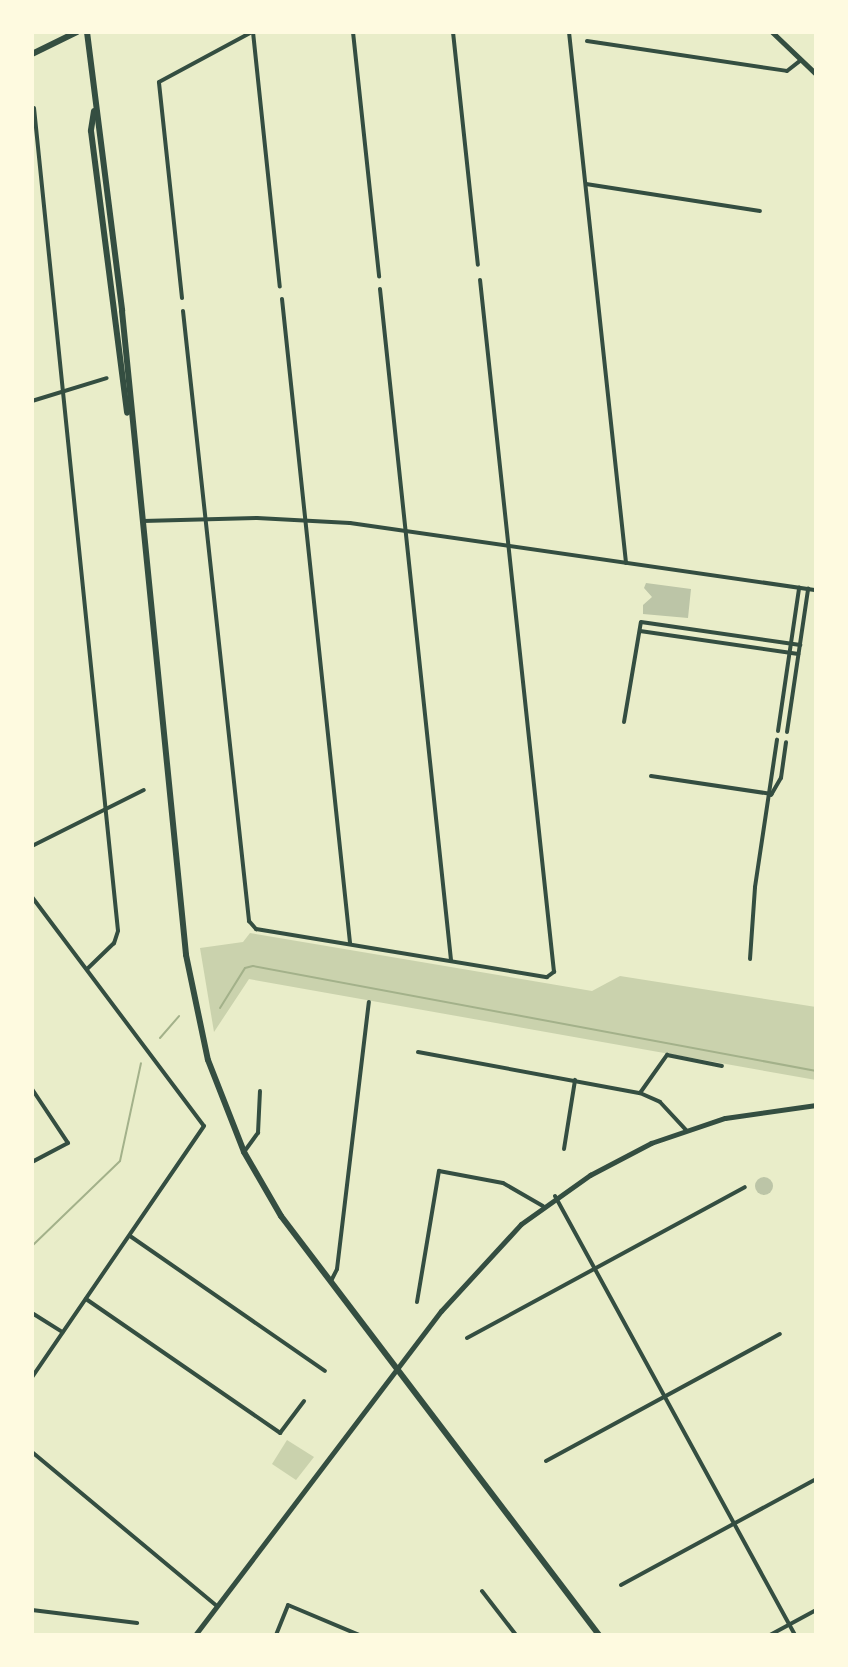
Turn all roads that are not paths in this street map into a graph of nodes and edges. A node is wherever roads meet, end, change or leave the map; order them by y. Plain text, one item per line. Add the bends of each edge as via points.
1 (77, 32) edge
2 (87, 32) edge
3 (252, 32) edge
4 (353, 32) edge
5 (453, 32) edge
6 (569, 32) edge
7 (772, 32) edge
8 (587, 41) dead end
9 (32, 54) edge
10 (800, 61) junction
11 (816, 74) edge
12 (34, 108) dead end
13 (586, 184) junction
14 (760, 211) dead end
15 (478, 265) dead end
16 (379, 277) dead end
17 (480, 280) dead end
18 (280, 287) dead end
19 (380, 289) dead end
20 (182, 298) dead end
21 (282, 299) dead end
22 (183, 311) dead end
23 (107, 378) dead end
24 (62, 392) junction
25 (32, 401) edge
26 (205, 518) junction
27 (140, 521) junction
28 (306, 521) junction
29 (407, 531) junction
30 (508, 545) junction
31 (626, 563) junction
32 (799, 588) junction
33 (808, 589) junction
34 (816, 590) edge
35 (640, 631) junction
36 (791, 644) junction
37 (800, 645) junction
38 (790, 653) junction
39 (798, 654) junction
40 (624, 722) dead end
41 (778, 731) dead end
42 (787, 732) dead end
43 (777, 740) dead end
44 (786, 742) dead end
45 (651, 776) dead end
46 (144, 790) dead end
47 (770, 794) junction
48 (107, 807) junction
49 (32, 846) edge
50 (32, 897) edge
51 (350, 943) junction
52 (750, 959) dead end
53 (451, 960) junction
54 (87, 969) junction
55 (369, 1002) dead end
56 (418, 1052) dead end
57 (722, 1066) dead end
58 (575, 1080) junction
59 (32, 1089) edge
60 (260, 1091) dead end
61 (640, 1093) junction
62 (816, 1105) edge
63 (686, 1130) junction
64 (564, 1149) dead end
65 (244, 1152) junction
66 (32, 1162) edge
67 (745, 1187) dead end
68 (555, 1196) junction
69 (543, 1206) junction
70 (129, 1236) junction
71 (595, 1269) junction
72 (331, 1281) junction
73 (86, 1299) junction
74 (417, 1302) dead end
75 (32, 1313) edge
76 (62, 1332) junction
77 (780, 1334) dead end
78 (467, 1338) dead end
79 (325, 1371) dead end
80 (395, 1372) junction
81 (32, 1377) edge
82 (665, 1397) junction
83 (304, 1401) dead end
84 (32, 1452) edge
85 (546, 1461) dead end
86 (814, 1480) dead end
87 (734, 1524) junction
88 (621, 1585) dead end
89 (482, 1591) dead end
90 (217, 1606) junction
91 (32, 1610) edge
92 (816, 1610) edge
93 (137, 1623) dead end
94 (790, 1625) junction
95 (195, 1635) edge
96 (276, 1635) edge
97 (359, 1635) edge
98 (516, 1635) edge
99 (599, 1635) edge
100 (770, 1635) edge
101 (795, 1635) edge

1 - 9 main road
2 - 27 main road via 95,107 91,131
3 - 18 street
3 - 20 street via 159,82
4 - 16 street
5 - 15 street
6 - 13 street
7 - 10 street
8 - 10 street via 787,71
10 - 11 street
12 - 24 street
13 - 14 street
13 - 31 street
17 - 30 street
19 - 29 street
21 - 28 street
22 - 26 street
23 - 24 street
24 - 25 street
24 - 48 street
26 - 27 street
26 - 28 street
26 - 51 street via 249,921 256,929
27 - 65 main road via 186,955 208,1060
28 - 29 street
28 - 51 street
29 - 30 street
29 - 53 street
30 - 31 street
30 - 53 street via 554,972 547,977
31 - 32 street
32 - 33 street
32 - 36 street
33 - 34 street
33 - 37 street
35 - 36 street via 641,622
35 - 38 street
35 - 40 street
36 - 37 street
36 - 38 street
37 - 39 street
38 - 39 street
38 - 41 street
39 - 42 street
43 - 47 street
44 - 47 street via 781,778
45 - 47 street
46 - 48 street
47 - 52 street
48 - 49 street
48 - 54 street via 118,931 114,943
50 - 54 street
51 - 53 street
54 - 70 street via 204,1126
55 - 72 street via 337,1269
56 - 58 street
57 - 61 street via 667,1055
58 - 61 street
58 - 64 street
59 - 66 street via 68,1143
60 - 65 street via 258,1133
61 - 63 street via 660,1102
62 - 63 street via 750,1113
63 - 68 street via 621,1157
65 - 72 main road via 281,1216
67 - 71 street
68 - 69 street
68 - 71 street
69 - 74 street via 503,1183 439,1171
69 - 80 street via 467,1278
70 - 73 street
70 - 79 street
71 - 78 street
71 - 82 street
72 - 80 main road
73 - 76 street
73 - 83 street via 280,1433
75 - 76 street
76 - 81 street
77 - 82 street
80 - 90 street
80 - 99 main road
82 - 85 street
82 - 87 street
84 - 90 street
86 - 87 street
87 - 88 street
87 - 94 street
89 - 98 street
90 - 95 street
91 - 93 street
92 - 94 street
94 - 100 street
94 - 101 street
96 - 97 street via 288,1605

